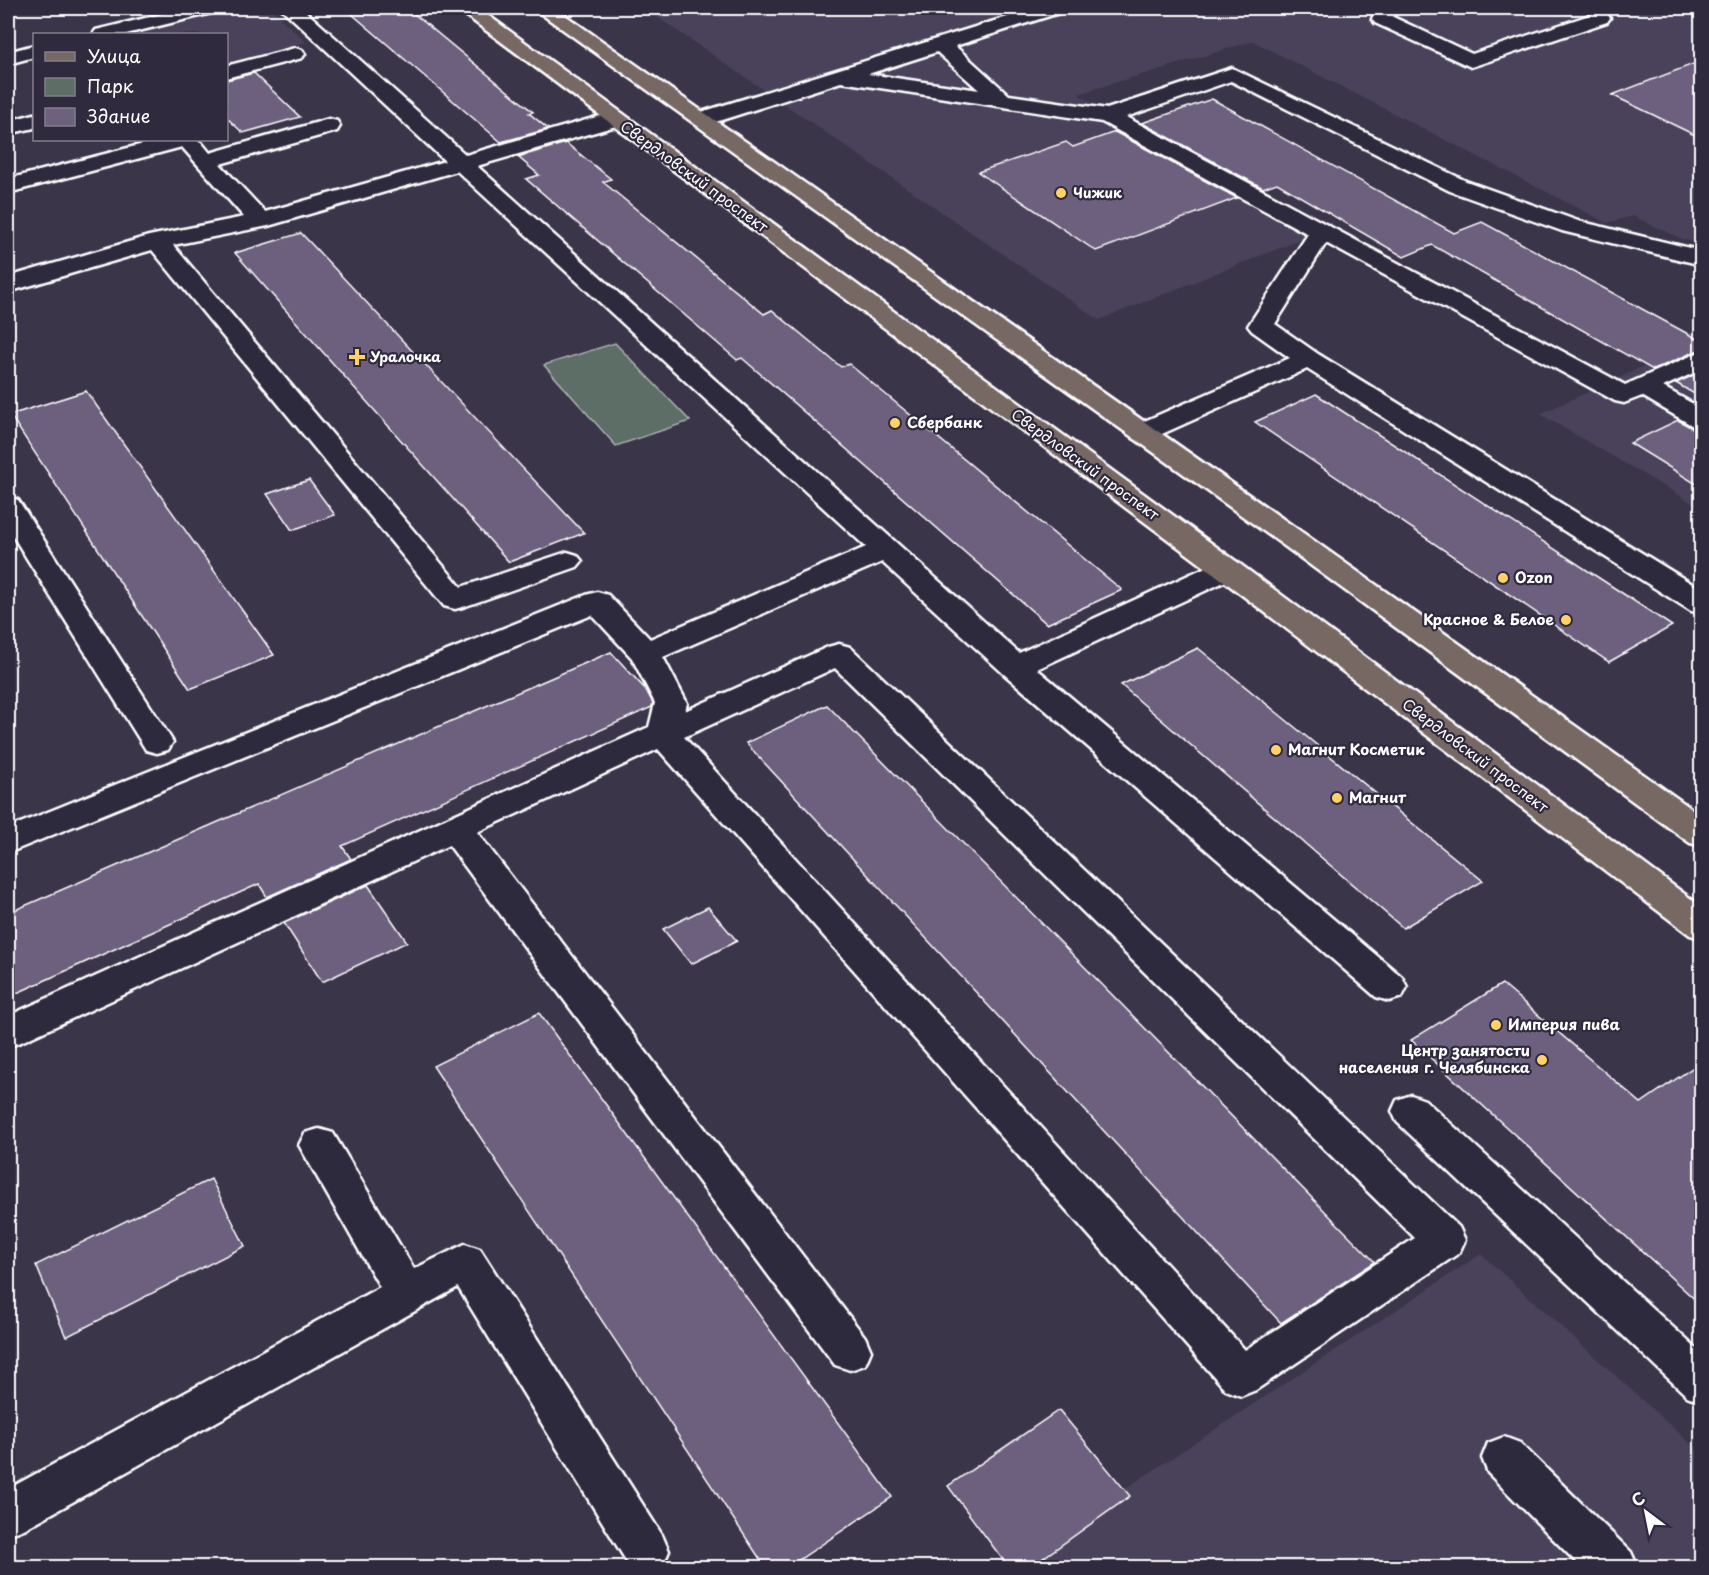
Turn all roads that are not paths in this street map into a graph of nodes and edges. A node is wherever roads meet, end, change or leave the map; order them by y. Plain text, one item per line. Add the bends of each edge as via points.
1 (209, 8) edge
2 (291, 8) edge
3 (466, 8) edge
4 (543, 8) edge
5 (1002, 8) edge
6 (1055, 8) edge
7 (1386, 8) edge
8 (1600, 18) dead end
9 (110, 29) edge
10 (987, 29) junction
11 (941, 44) junction
12 (33, 51) edge
13 (295, 54) dead end
14 (8, 58) edge
15 (228, 71) edge
16 (840, 76) junction
17 (1003, 101) junction
18 (1108, 116) junction
19 (615, 119) junction
20 (703, 119) junction
21 (33, 122) edge
22 (329, 126) dead end
23 (8, 129) edge
24 (180, 141) edge
25 (185, 141) edge
26 (205, 161) junction
27 (461, 164) junction
28 (8, 186) edge
29 (260, 221) junction
30 (1321, 232) junction
31 (157, 241) junction
32 (1701, 258) edge
33 (8, 285) edge
34 (1701, 358) edge
35 (1309, 359) junction
36 (1643, 386) junction
37 (1701, 420) edge
38 (1143, 432) junction
39 (8, 506) edge
40 (885, 550) junction
41 (567, 561) dead end
42 (1227, 569) junction
43 (1701, 604) edge
44 (645, 653) junction
45 (1014, 667) junction
46 (663, 734) junction
47 (157, 741) dead end
48 (455, 828) junction
49 (1701, 834) edge
50 (8, 841) edge
51 (1701, 926) edge
52 (1389, 987) dead end
53 (8, 1032) edge
54 (1411, 1111) dead end
55 (319, 1144) dead end
56 (407, 1295) junction
57 (850, 1351) dead end
58 (1701, 1382) edge
59 (1504, 1458) dead end
60 (8, 1513) edge
61 (646, 1551) dead end
62 (1615, 1568) edge

1 - 9 lane
2 - 27 lane
3 - 19 main road, Свердловский проспект
4 - 20 main road
5 - 10 lane
6 - 10 lane
7 - 8 lane via 1382,19 1471,62
10 - 11 lane
11 - 16 lane
11 - 17 lane
12 - 14 lane
13 - 15 lane
16 - 17 lane
16 - 20 lane
17 - 18 lane
18 - 30 lane
18 - 32 lane via 1232,74 1458,186 1570,226
19 - 27 lane
19 - 42 main road, Свердловский проспект
20 - 38 main road
21 - 23 lane
22 - 26 lane
24 - 28 lane
25 - 26 lane
26 - 29 lane
27 - 29 lane
27 - 40 lane
29 - 31 lane
30 - 35 lane via 1261,326
30 - 36 lane via 1624,395
31 - 33 lane
31 - 41 lane via 454,599
34 - 36 lane
35 - 38 lane
35 - 43 lane
36 - 37 lane
38 - 49 main road
39 - 47 lane
40 - 44 lane
40 - 45 lane
42 - 45 lane
42 - 51 main road, Свердловский проспект
44 - 46 lane via 671,703
44 - 50 lane via 597,602
45 - 52 lane
46 - 46 lane via 1241,1376 1445,1240 839,654
46 - 48 lane
48 - 53 lane
48 - 57 lane
54 - 58 lane
55 - 56 lane
56 - 60 lane
56 - 61 lane via 465,1262
59 - 62 lane

